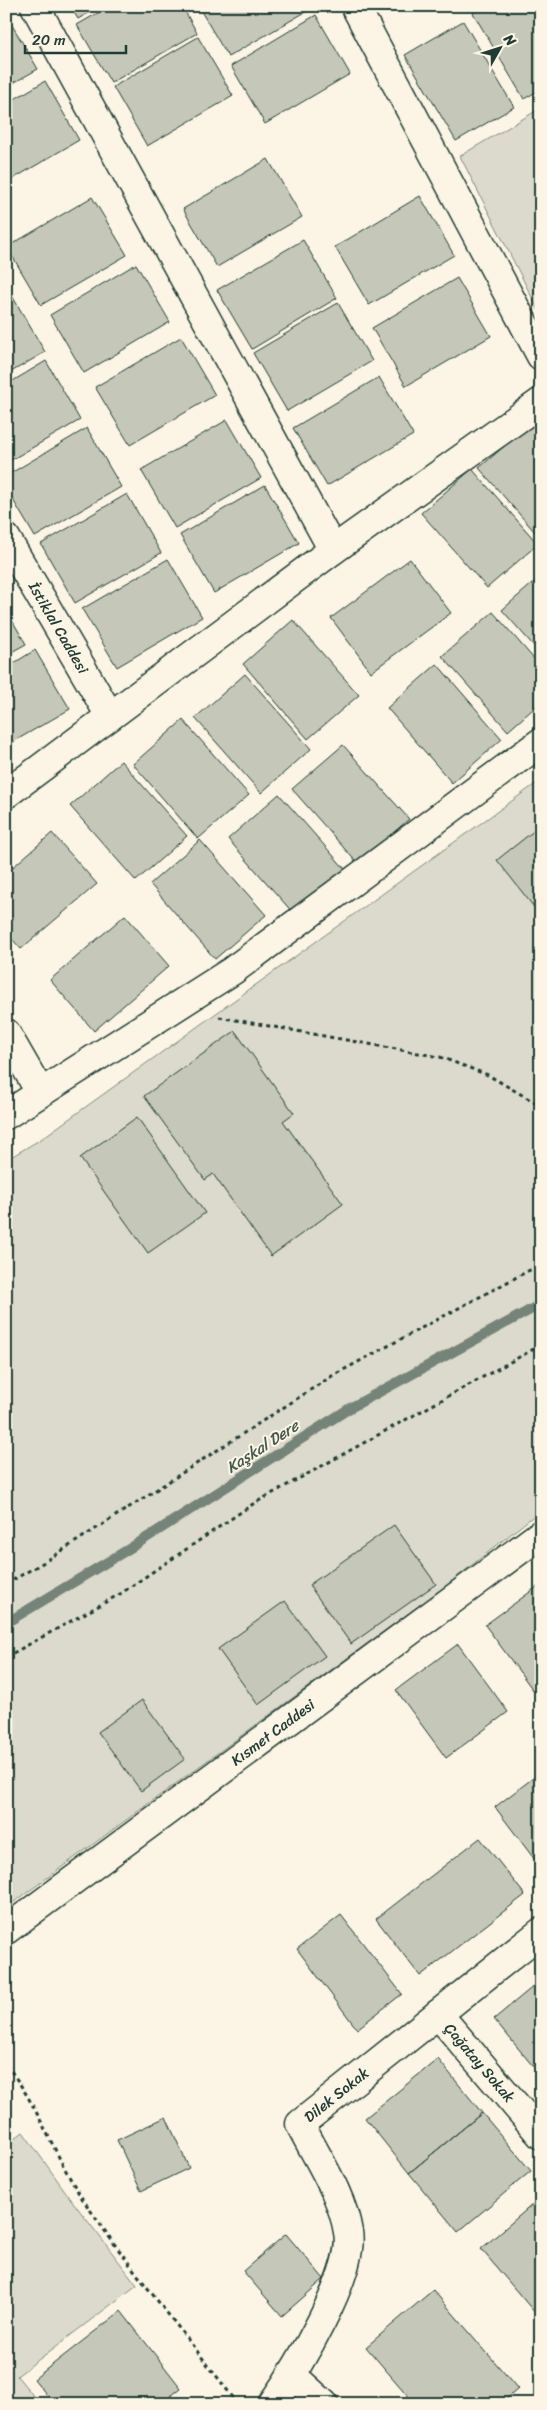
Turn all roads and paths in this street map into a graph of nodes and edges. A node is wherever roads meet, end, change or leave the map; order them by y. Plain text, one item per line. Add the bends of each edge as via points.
1 (35, 6) edge
2 (355, 6) edge
3 (541, 356) edge
4 (541, 402) edge
5 (6, 538) edge
6 (333, 550) junction
7 (110, 716) junction
8 (541, 742) edge
9 (6, 794) edge
10 (172, 1008) junction
11 (6, 1033) edge
12 (40, 1092) junction
13 (541, 1106) edge
14 (6, 1115) edge
15 (541, 1264) edge
16 (541, 1345) edge
17 (541, 1534) edge
18 (6, 1584) edge
19 (6, 1657) edge
20 (6, 1930) edge
21 (541, 1932) edge
22 (438, 2014) junction
23 (6, 2065) edge
24 (541, 2134) edge
25 (292, 2376) junction
26 (238, 2404) edge
27 (272, 2404) edge
28 (324, 2404) edge

1 - 6 street
2 - 3 street
4 - 6 street
5 - 7 street, İstiklal Caddesi
6 - 7 street
7 - 9 street
8 - 10 street via 232,971
10 - 12 street
10 - 13 path via 440,1057 488,1074
11 - 12 street
12 - 14 street
15 - 18 path via 332,1376
16 - 19 path via 253,1504 120,1594
17 - 20 street, Kısmet Caddesi
21 - 22 street, Dilek Sokak
22 - 24 street, Çağatay Sokak
22 - 25 street, Dilek Sokak via 300,2124 343,2209 349,2234 342,2278
23 - 26 path via 32,2107 58,2161 84,2201
25 - 27 street
25 - 28 street

